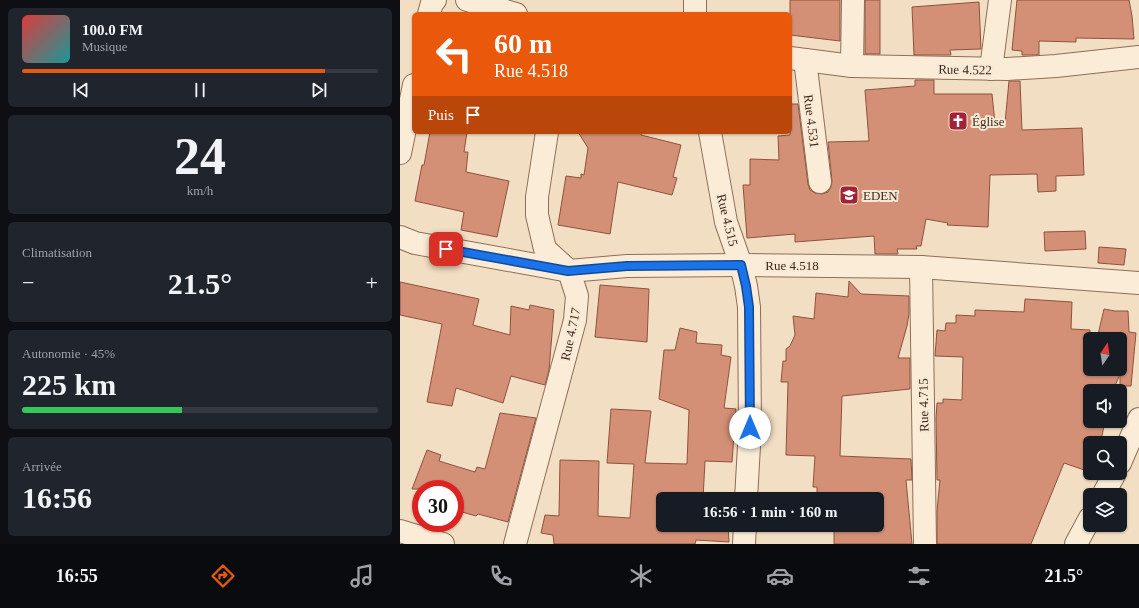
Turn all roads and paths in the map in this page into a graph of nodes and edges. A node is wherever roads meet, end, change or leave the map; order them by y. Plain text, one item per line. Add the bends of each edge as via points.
1 (435, 0) edge
2 (467, 0) edge
3 (695, 0) edge
4 (853, 0) edge
5 (1000, 0) edge
6 (430, 12) edge
7 (509, 12) edge
8 (695, 12) edge
9 (1139, 57) edge
10 (797, 59) edge
11 (852, 66) junction
12 (991, 69) junction
13 (412, 95) edge
14 (548, 134) edge
15 (710, 134) edge
16 (400, 153) edge
17 (820, 182) dead end
18 (400, 237) edge
19 (741, 265) junction
20 (921, 266) junction
21 (568, 271) junction
22 (1139, 283) edge
23 (1139, 419) edge
24 (1127, 447) edge
25 (746, 492) edge
26 (400, 531) edge
27 (1083, 531) edge
28 (745, 532) edge
29 (443, 544) edge
30 (515, 544) edge
31 (744, 544) edge
32 (925, 544) edge
33 (1076, 544) edge

1 - 6 street
2 - 7 street
3 - 8 street
4 - 11 street
5 - 12 street
9 - 12 street, Rue 4.522 via 1056,66
10 - 11 street, Rue 4.522
10 - 17 street, Rue 4.531
11 - 12 street, Rue 4.522
13 - 16 street
14 - 21 street, Rue 4.717 via 537,197 537,215 545,249
15 - 19 street, Rue 4.515 via 726,222
18 - 21 street, Rue 4.518 via 415,244
19 - 20 street, Rue 4.518
19 - 21 street, Rue 4.518 via 627,266
19 - 25 street, Rue 4.515 via 749,307 750,428
20 - 22 street, Rue 4.518
20 - 32 street, Rue 4.715
21 - 30 street, Rue 4.717 via 577,296 575,320
23 - 24 street
26 - 29 street
27 - 33 street
28 - 31 street

